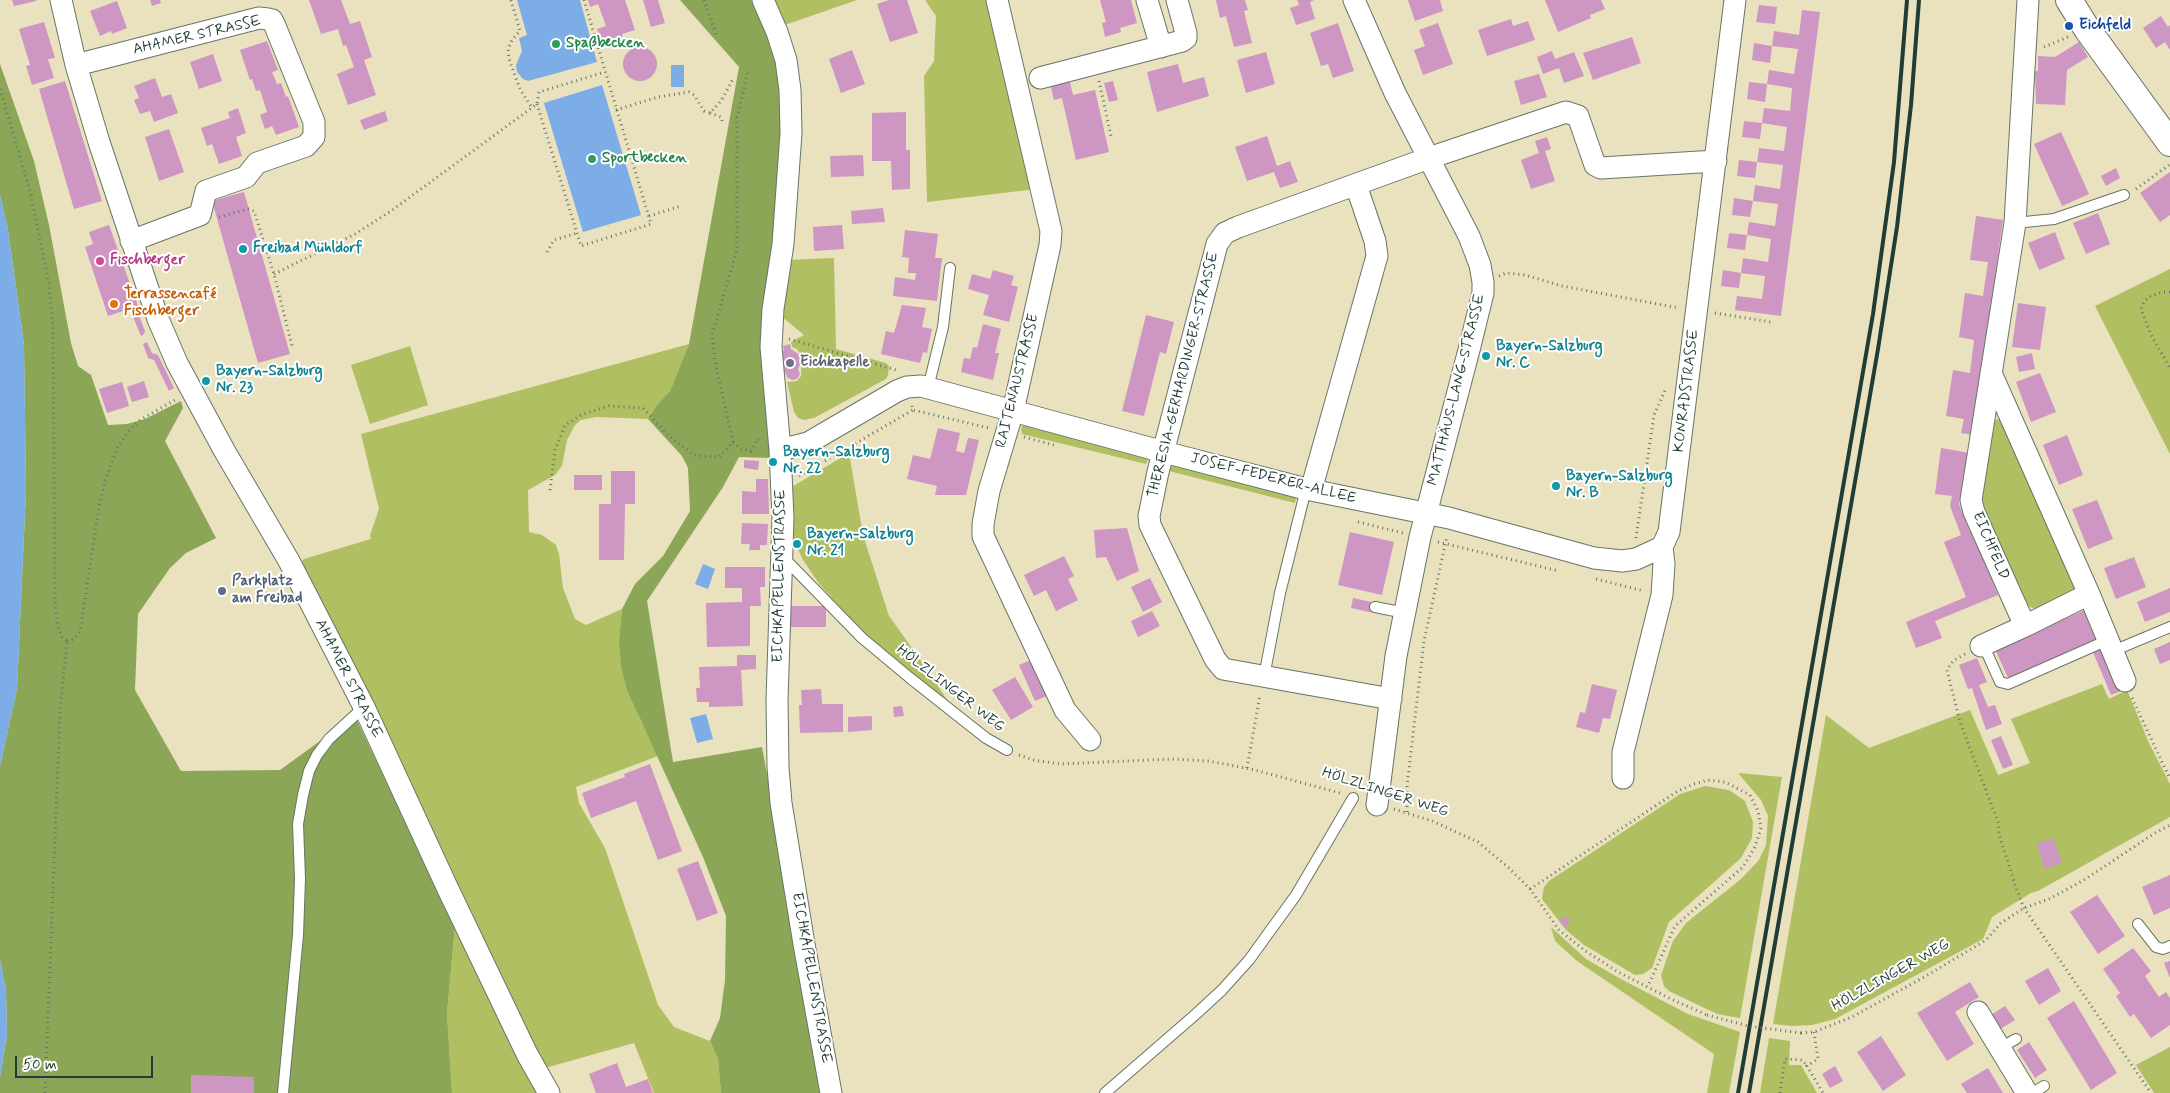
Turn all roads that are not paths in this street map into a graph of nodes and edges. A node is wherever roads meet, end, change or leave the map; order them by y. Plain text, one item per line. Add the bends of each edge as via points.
1 (61, 0) edge
2 (762, 0) edge
3 (997, 0) edge
4 (1147, 0) edge
5 (1176, 0) edge
6 (1354, 0) edge
7 (1735, 0) edge
8 (2028, 0) edge
9 (2069, 0) edge
10 (1161, 47) junction
11 (76, 65) junction
12 (1040, 78) dead end
13 (2170, 143) edge
14 (1429, 158) junction
15 (1716, 161) junction
16 (1356, 185) junction
17 (2124, 195) road end
18 (2015, 223) junction
19 (131, 241) junction
20 (950, 268) dead end
21 (1991, 373) junction
22 (918, 387) junction
23 (1013, 411) junction
24 (1164, 452) junction
25 (780, 457) junction
26 (1308, 490) junction
27 (1426, 514) junction
28 (1662, 547) junction
29 (782, 557) junction
30 (2089, 594) junction
31 (1375, 607) dead end
32 (1405, 613) junction
33 (2025, 626) junction
34 (2170, 627) edge
35 (1982, 645) joint
36 (2110, 646) junction
37 (1264, 677) junction
38 (2125, 681) road end
39 (1391, 699) junction
40 (364, 707) junction
41 (1090, 740) dead end
42 (1007, 750) road end
43 (1623, 778) dead end
44 (1354, 798) road end
45 (1377, 805) road end
46 (2138, 924) dead end
47 (2170, 946) edge
48 (1978, 1012) dead end
49 (2036, 1090) edge
50 (283, 1093) edge
51 (548, 1093) edge
52 (831, 1093) edge
53 (1105, 1093) edge
54 (2034, 1093) edge

1 - 11 street, AHAMER STRASSE
2 - 25 street, EICHKAPELLENSTRASSE via 786,60 790,90 791,133 783,244 772,334 772,376
3 - 23 street, RAITENAUSTRASSE via 1052,231
4 - 10 street
5 - 10 street via 1186,38
6 - 14 street, MATTHÄUS-LANG-STRASSE via 1394,92
7 - 15 street, KONRADSTRASSE
8 - 18 street, EICHFELD
9 - 13 street
10 - 12 street
11 - 19 street, AHAMER STRASSE
11 - 19 street, AHAMER STRASSE via 260,18 272,20 314,122 314,136 306,146 257,163 246,176 206,191 201,212 194,218
14 - 15 street, THERESIA-GERHARDINGER-STRASSE via 1566,112 1578,116 1595,165 1601,168
14 - 16 street, THERESIA-GERHARDINGER-STRASSE
14 - 27 street, MATTHÄUS-LANG-STRASSE via 1469,236 1484,282
15 - 28 street, KONRADSTRASSE via 1669,532
16 - 24 street, THERESIA-GERHARDINGER-STRASSE via 1238,227 1225,234 1217,244
16 - 26 street via 1377,256
17 - 18 lane via 2054,219
18 - 21 street, EICHFELD
19 - 40 street, AHAMER STRASSE via 158,319 192,392 288,561
20 - 22 lane via 943,327
21 - 30 street
21 - 33 street, EICHFELD via 1971,500
22 - 23 street, JOSEF-FEDERER-ALLEE
22 - 25 street via 850,417
23 - 24 street, JOSEF-FEDERER-ALLEE
23 - 41 street, RAITENAUSTRASSE via 989,491 983,536 1065,710
24 - 26 street, JOSEF-FEDERER-ALLEE
24 - 37 street, THERESIA-GERHARDINGER-STRASSE via 1148,516 1150,525 1214,659 1223,670
25 - 29 street, EICHKAPELLENSTRASSE
26 - 27 street, JOSEF-FEDERER-ALLEE
26 - 37 lane via 1280,593
27 - 28 street, JOSEF-FEDERER-ALLEE via 1594,558 1636,559
27 - 32 street, MATTHÄUS-LANG-STRASSE
28 - 43 street, KONRADSTRASSE via 1662,595 1623,752
29 - 42 lane, HÖLZLINGER WEG via 862,638 986,738
29 - 52 street, EICHKAPELLENSTRASSE via 777,737 781,794
30 - 33 street
30 - 36 street
31 - 32 lane
32 - 39 street, MATTHÄUS-LANG-STRASSE
33 - 35 street
34 - 36 lane
35 - 36 lane via 2000,682 2008,684
36 - 38 street
37 - 39 street, THERESIA-GERHARDINGER-STRASSE
39 - 45 street, MATTHÄUS-LANG-STRASSE
40 - 50 lane via 329,739 317,755 303,794 298,824 298,935
40 - 51 street, AHAMER STRASSE via 446,887
44 - 53 lane via 1296,895 1249,960 1222,990
46 - 47 lane via 2156,947
48 - 49 street via 2008,1044
49 - 54 lane

